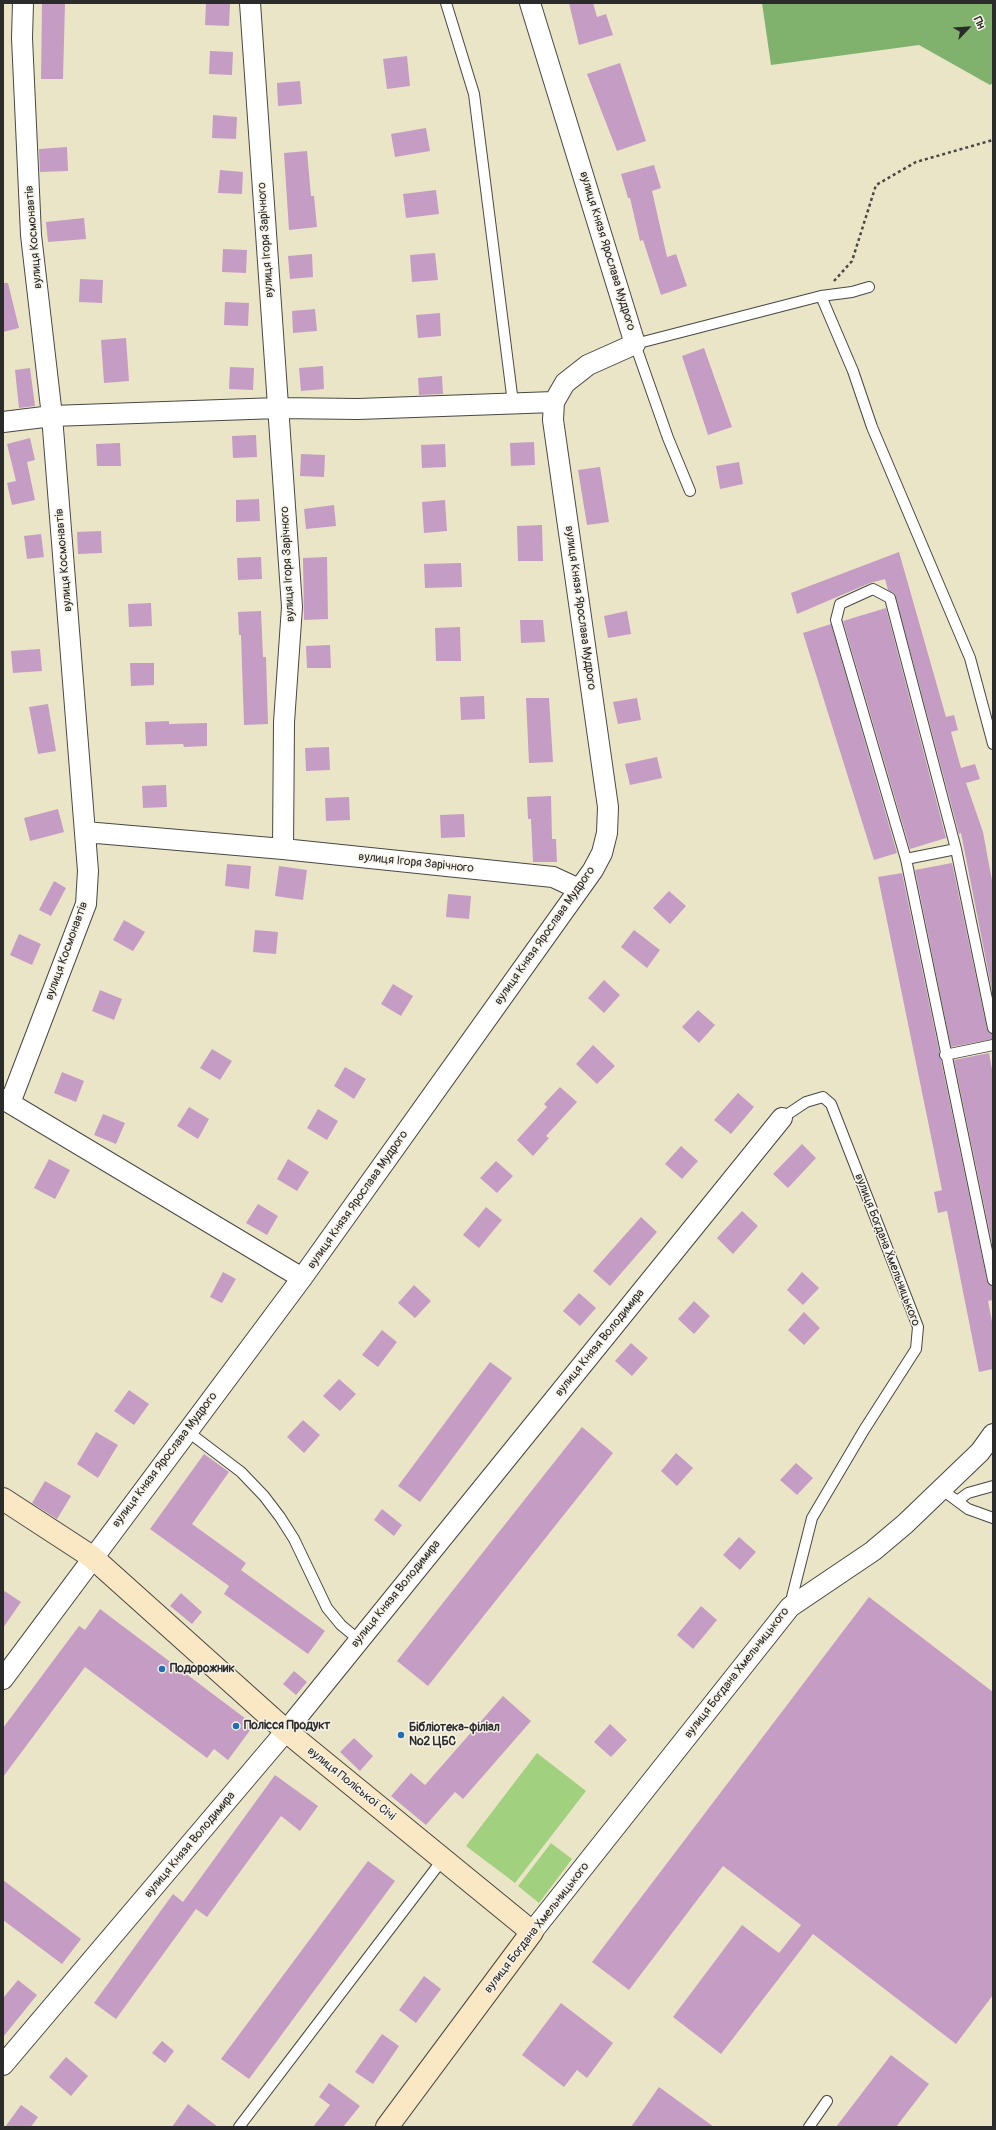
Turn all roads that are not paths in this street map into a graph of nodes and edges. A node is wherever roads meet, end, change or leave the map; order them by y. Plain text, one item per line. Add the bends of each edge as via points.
1 (23, 3) edge
2 (250, 3) edge
3 (446, 3) edge
4 (530, 3) edge
5 (869, 287) dead end
6 (821, 296) junction
7 (636, 344) junction
8 (554, 402) junction
9 (513, 403) junction
10 (278, 408) junction
11 (52, 416) junction
12 (3, 422) edge
13 (690, 491) dead end
14 (993, 744) edge
15 (85, 832) junction
16 (283, 849) junction
17 (956, 849) junction
18 (906, 859) junction
19 (579, 889) junction
20 (993, 1028) edge
21 (993, 1045) edge
22 (945, 1055) junction
23 (6, 1101) edge
24 (782, 1118) joint
25 (302, 1278) junction
26 (993, 1280) edge
27 (187, 1432) junction
28 (993, 1434) edge
29 (993, 1486) edge
30 (941, 1489) junction
31 (3, 1499) edge
32 (957, 1501) junction
33 (993, 1518) edge
34 (92, 1557) junction
35 (790, 1606) junction
36 (359, 1640) junction
37 (3, 1679) edge
38 (286, 1731) junction
39 (443, 1859) junction
40 (532, 1932) junction
41 (3, 2065) edge
42 (827, 2101) dead end
43 (239, 2127) edge
44 (387, 2127) edge
45 (809, 2127) edge

1 - 11 street, вулиця Космонавтів via 22,46 32,235
2 - 10 street, вулиця Ігоря Зарічного
3 - 9 lane via 474,94
4 - 7 street, вулиця Князя Ярослава Мудрого
5 - 6 lane
6 - 7 lane
6 - 14 lane via 853,371 872,427 970,658
7 - 8 street, вулиця Князя Ярослава Мудрого via 588,365 565,383
7 - 13 lane via 668,438
8 - 9 street
8 - 19 street, вулиця Князя Ярослава Мудрого via 552,420 608,807 607,833 602,853
9 - 10 street via 358,409
10 - 11 street
10 - 16 street, вулиця Ігоря Зарічного via 292,607 284,722
11 - 12 street
11 - 15 street, вулиця Космонавтів
15 - 16 street
15 - 23 street, вулиця Космонавтів via 88,871 86,904
16 - 19 street, вулиця Ігоря Зарічного via 553,877
17 - 18 lane
17 - 18 lane via 890,598 872,588 840,604 836,620
17 - 20 lane
18 - 22 lane
19 - 25 street, вулиця Князя Ярослава Мудрого
21 - 22 lane
22 - 26 lane
23 - 25 street
24 - 35 lane, вулиця Богдана Хмельницького via 806,1102 823,1097 831,1104 918,1327 916,1349 812,1518
24 - 36 street, вулиця Князя Володимира
25 - 27 street, вулиця Князя Ярослава Мудрого
27 - 34 street, вулиця Князя Ярослава Мудрого
27 - 36 lane via 241,1472 264,1496 294,1539 326,1608
28 - 30 street via 980,1452
29 - 32 lane via 968,1493
30 - 32 lane
30 - 35 street via 873,1551
31 - 34 street, вулиця Поліської Січі
32 - 33 lane via 968,1509
34 - 37 street, вулиця Князя Ярослава Мудрого
34 - 38 street, вулиця Поліської Січі
35 - 40 street, вулиця Богдана Хмельницького
36 - 38 street, вулиця Князя Володимира
38 - 39 street, вулиця Поліської Січі
38 - 41 street, вулиця Князя Володимира
39 - 40 street, вулиця Поліської Січі
39 - 43 lane
40 - 44 street, вулиця Богдана Хмельницького
42 - 45 lane

